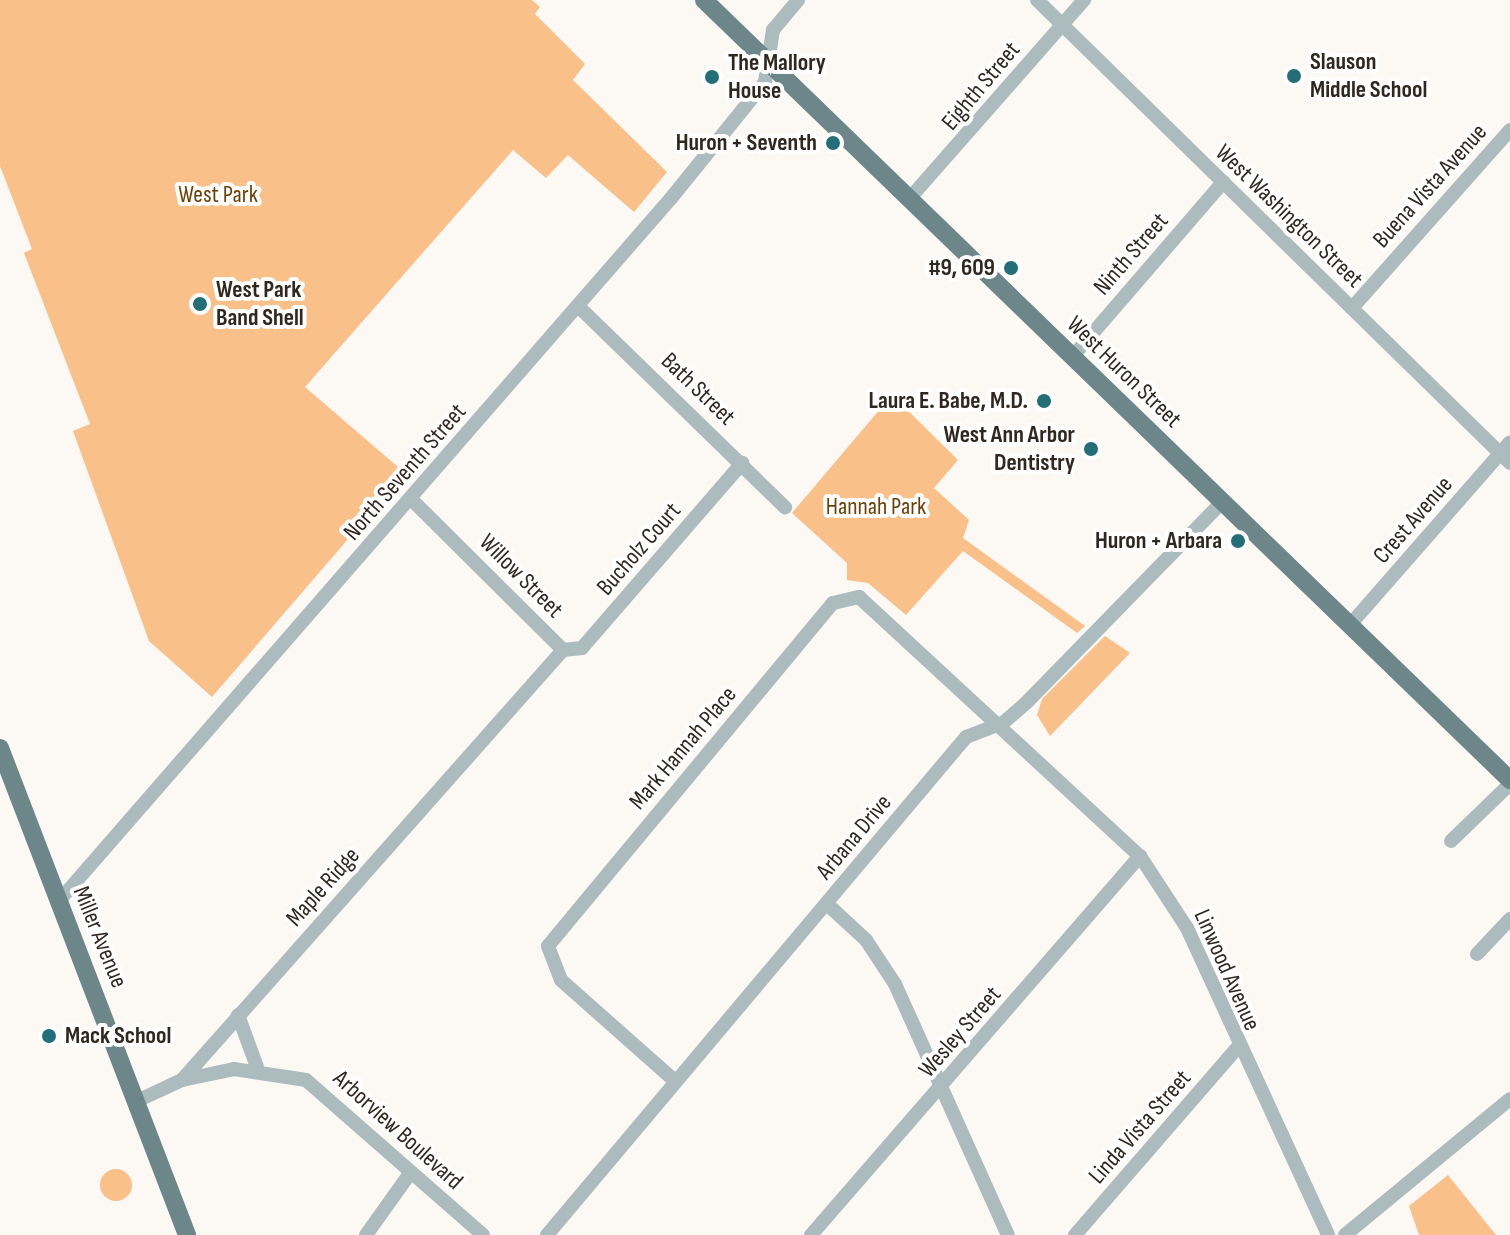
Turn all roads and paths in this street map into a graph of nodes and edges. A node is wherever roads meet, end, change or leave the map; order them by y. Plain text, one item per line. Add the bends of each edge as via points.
1 (704, 0) edge
2 (798, 0) edge
3 (1037, 0) edge
4 (1084, 0) edge
5 (1062, 24) junction
6 (766, 62) junction
7 (1510, 130) edge
8 (1223, 182) junction
9 (910, 198) junction
10 (578, 306) junction
11 (1352, 308) junction
12 (1073, 356) junction
13 (1507, 453) edge
14 (742, 463) junction
15 (411, 499) junction
16 (1223, 501) junction
17 (785, 507) dead end
18 (1349, 626) junction
19 (563, 650) junction
20 (496, 722) joint
21 (1003, 723) junction
22 (0, 748) edge
23 (1510, 782) edge
24 (1451, 841) dead end
25 (1140, 856) junction
26 (59, 901) junction
27 (827, 904) junction
28 (1510, 919) edge
29 (1477, 954) dead end
30 (238, 1015) junction
31 (1237, 1048) junction
32 (257, 1067) junction
33 (182, 1080) junction
34 (675, 1081) junction
35 (944, 1084) junction
36 (1510, 1099) edge
37 (139, 1100) junction
38 (411, 1172) junction
39 (187, 1235) edge
40 (366, 1235) edge
41 (483, 1235) edge
42 (547, 1235) edge
43 (811, 1235) edge
44 (1008, 1235) edge
45 (1075, 1235) edge
46 (1328, 1235) edge
47 (1345, 1235) edge

1 - 6 main road, West Huron Street
2 - 6 street, North Seventh Street via 773,30
3 - 5 street, West Washington Street
4 - 5 street, Eighth Street
5 - 8 street, West Washington Street
5 - 9 street, Eighth Street
6 - 9 main road, West Huron Street
6 - 10 street, North Seventh Street via 765,82
7 - 11 street, Buena Vista Avenue
8 - 11 street, West Washington Street
8 - 12 street, Ninth Street
9 - 12 main road, West Huron Street
10 - 14 street, Bath Street
10 - 15 street, North Seventh Street
11 - 13 street, West Washington Street
12 - 16 main road, West Huron Street
13 - 18 street, Crest Avenue
14 - 17 street, Bath Street
14 - 19 street, Bucholz Court via 582,648
15 - 19 street, Willow Street
15 - 26 street, North Seventh Street
16 - 18 main road, West Huron Street
16 - 21 street, Arbana Drive
18 - 23 main road, West Huron Street
19 - 20 street, Willow Street
20 - 30 street, Maple Ridge
21 - 25 street, Linwood Avenue
21 - 27 street, Arbana Drive via 966,737
21 - 34 street, Mark Hannah Place via 872,603 851,595 833,603 548,946 561,980
22 - 26 main road, Miller Avenue
23 - 24 street
25 - 31 street, Linwood Avenue via 1187,928
25 - 35 street, Wesley Street
26 - 37 main road, Miller Avenue
27 - 34 street, Arbana Drive
27 - 35 street via 866,940
28 - 29 street
30 - 32 street
30 - 33 street, Maple Ridge
31 - 45 street, Linda Vista Street
31 - 46 street, Linwood Avenue
32 - 33 street
32 - 38 street, Arborview Boulevard via 329,1094
33 - 37 street
34 - 42 street, Arbana Drive
35 - 43 street, Wesley Street
35 - 44 street
36 - 47 street
37 - 39 main road, Miller Avenue
38 - 40 street
38 - 41 street, Arborview Boulevard

